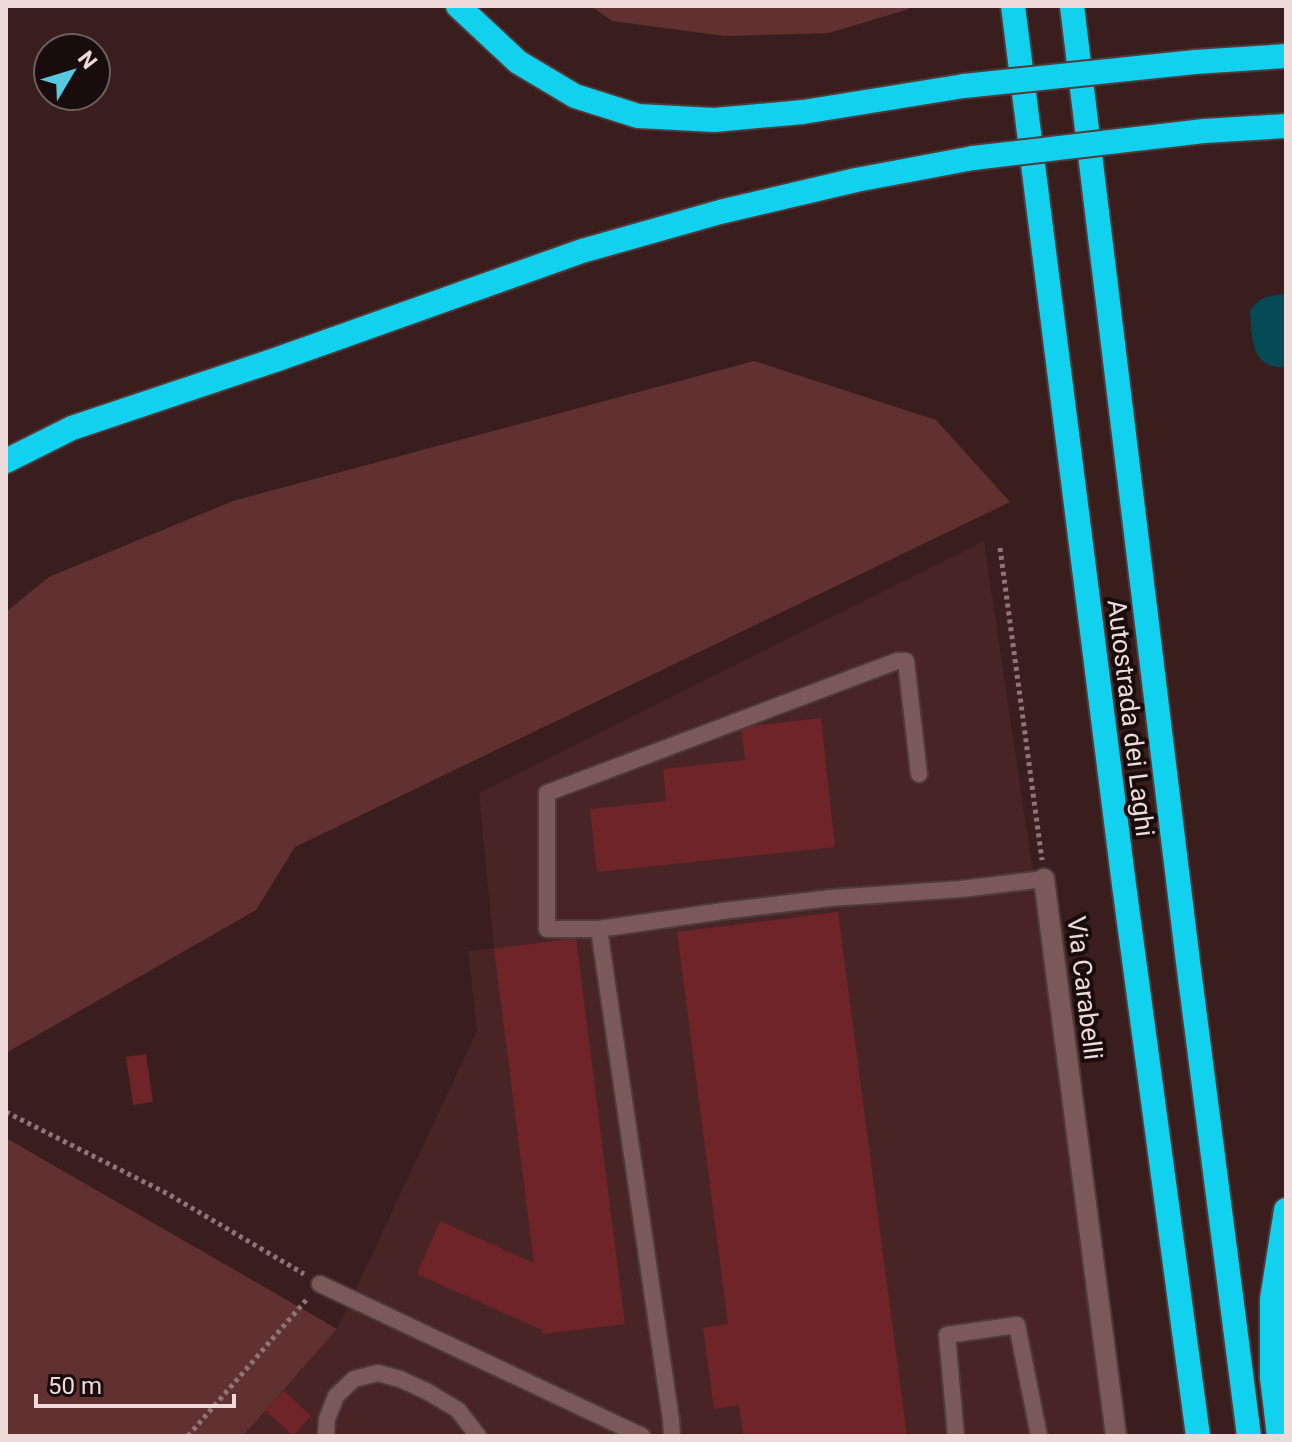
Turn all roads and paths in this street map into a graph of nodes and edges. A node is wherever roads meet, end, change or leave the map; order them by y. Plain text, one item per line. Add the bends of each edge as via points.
1 (458, 6) edge
2 (1013, 6) edge
3 (1072, 6) edge
4 (1286, 56) edge
5 (1286, 126) edge
6 (6, 461) edge
7 (1000, 548) dead end
8 (919, 774) dead end
9 (1044, 879) junction
10 (599, 929) junction
11 (6, 1112) edge
12 (1286, 1210) edge
13 (320, 1284) junction
14 (188, 1436) edge
15 (326, 1436) edge
16 (478, 1436) edge
17 (642, 1436) edge
18 (672, 1436) edge
19 (956, 1436) edge
20 (1039, 1436) edge
21 (1116, 1436) edge
22 (1198, 1436) edge
23 (1249, 1436) edge
24 (1279, 1436) edge

1 - 4 highway, bridge via 518,62 575,96 638,116 714,120 803,112 964,86
2 - 22 highway, Autostrada dei Laghi
3 - 23 highway, Autostrada dei Laghi
5 - 6 highway, bridge via 973,158 720,212 582,251 134,406 72,428
7 - 9 path
8 - 10 lane via 906,661 897,661 547,793 547,929
9 - 10 lane via 831,898
9 - 21 street, Via Carabelli
10 - 18 lane
11 - 13 path via 168,1194
12 - 24 highway via 1272,1299 1272,1378
13 - 14 path
13 - 17 lane
15 - 16 lane via 336,1396 354,1379 378,1373 458,1410
19 - 20 lane via 947,1335 1017,1325

